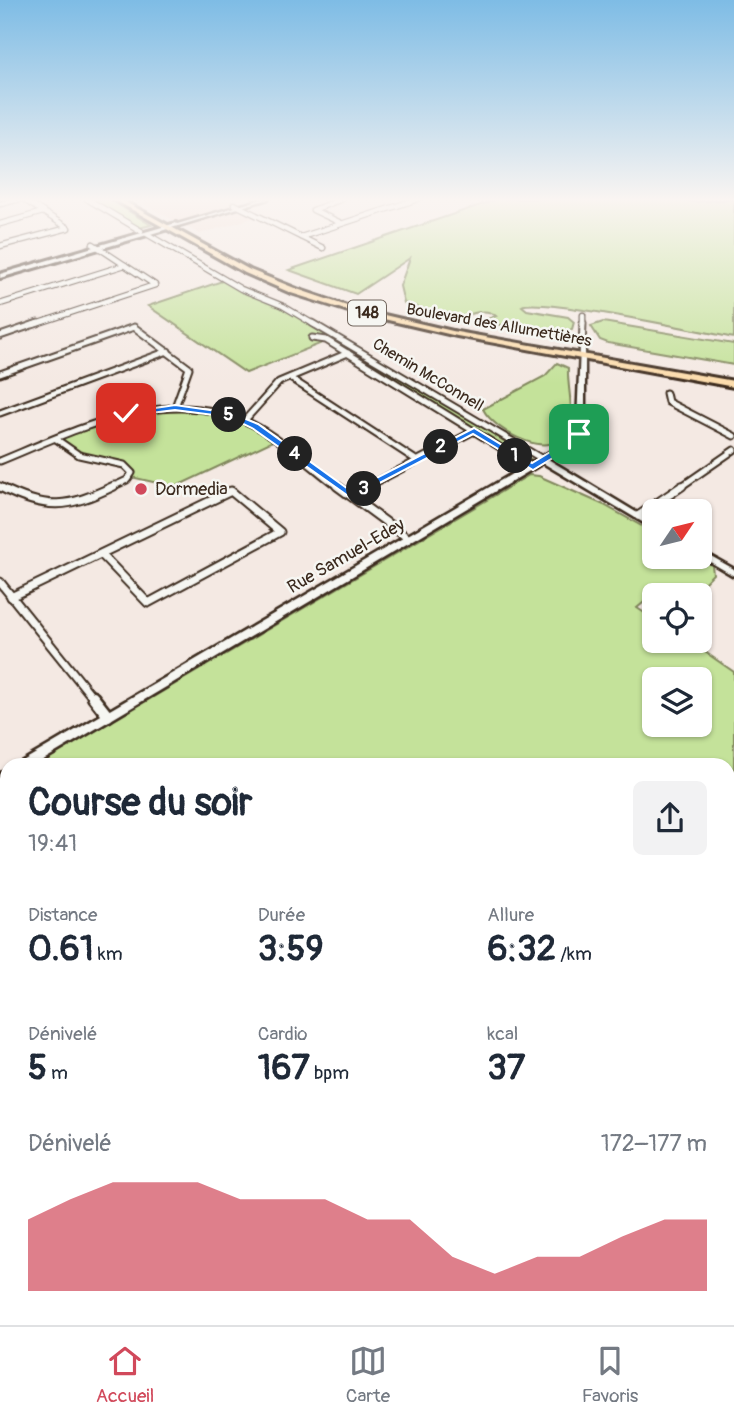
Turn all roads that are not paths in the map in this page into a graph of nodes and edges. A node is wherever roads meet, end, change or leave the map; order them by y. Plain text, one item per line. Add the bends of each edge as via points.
1 (45, 261) edge
2 (119, 261) edge
3 (194, 261) edge
4 (239, 261) edge
5 (125, 265) junction
6 (0, 274) edge
7 (0, 304) edge
8 (583, 315) dead end
9 (0, 336) edge
10 (312, 338) dead end
11 (357, 349) junction
12 (168, 351) junction
13 (582, 352) junction
14 (346, 354) junction
15 (0, 374) edge
16 (734, 377) edge
17 (290, 378) junction
18 (734, 384) edge
19 (666, 393) dead end
20 (175, 407) junction
21 (0, 413) edge
22 (245, 420) junction
23 (474, 431) junction
24 (734, 436) edge
25 (56, 439) junction
26 (734, 450) edge
27 (416, 460) junction
28 (544, 460) junction
29 (0, 461) edge
30 (533, 467) junction
31 (0, 487) edge
32 (351, 495) junction
33 (638, 516) junction
34 (642, 518) edge
35 (410, 539) junction
36 (101, 554) junction
37 (712, 560) edge
38 (734, 573) edge
39 (0, 582) edge
40 (11, 597) junction
41 (108, 716) junction
42 (37, 758) edge

1 - 6 main road
2 - 5 street
3 - 11 street, Chemin McConnell
4 - 13 highway, Boulevard des Allumettières / 148 via 329,296 412,318
5 - 7 street
5 - 9 street via 155,285
8 - 13 street, Rue Samuel-Edey
10 - 14 street via 323,339
11 - 14 street
11 - 28 street, Chemin McConnell
12 - 15 street via 134,327
12 - 20 street via 189,368
12 - 21 street
13 - 16 highway, Boulevard des Allumettières / 148
13 - 18 highway, Boulevard des Allumettières / 148
13 - 28 street, Rue Samuel-Edey via 579,434
14 - 17 street
14 - 23 street
17 - 22 street via 273,386
17 - 27 street
19 - 24 street via 668,402
20 - 22 street
20 - 25 street via 126,413
22 - 32 street
23 - 27 street
23 - 30 street
25 - 29 street
25 - 31 street via 79,455 124,465 132,473 127,480 57,508
26 - 33 street
27 - 32 street
28 - 30 street, Rue Samuel-Edey
28 - 33 street, Chemin McConnell
30 - 35 street, Rue Samuel-Edey
32 - 35 street
33 - 34 street, Chemin McConnell
35 - 41 street, Rue Samuel-Edey
36 - 36 street via 231,491 280,532 148,603
36 - 40 street
37 - 38 street
39 - 40 street
40 - 41 street
41 - 42 street, Rue Samuel-Edey

